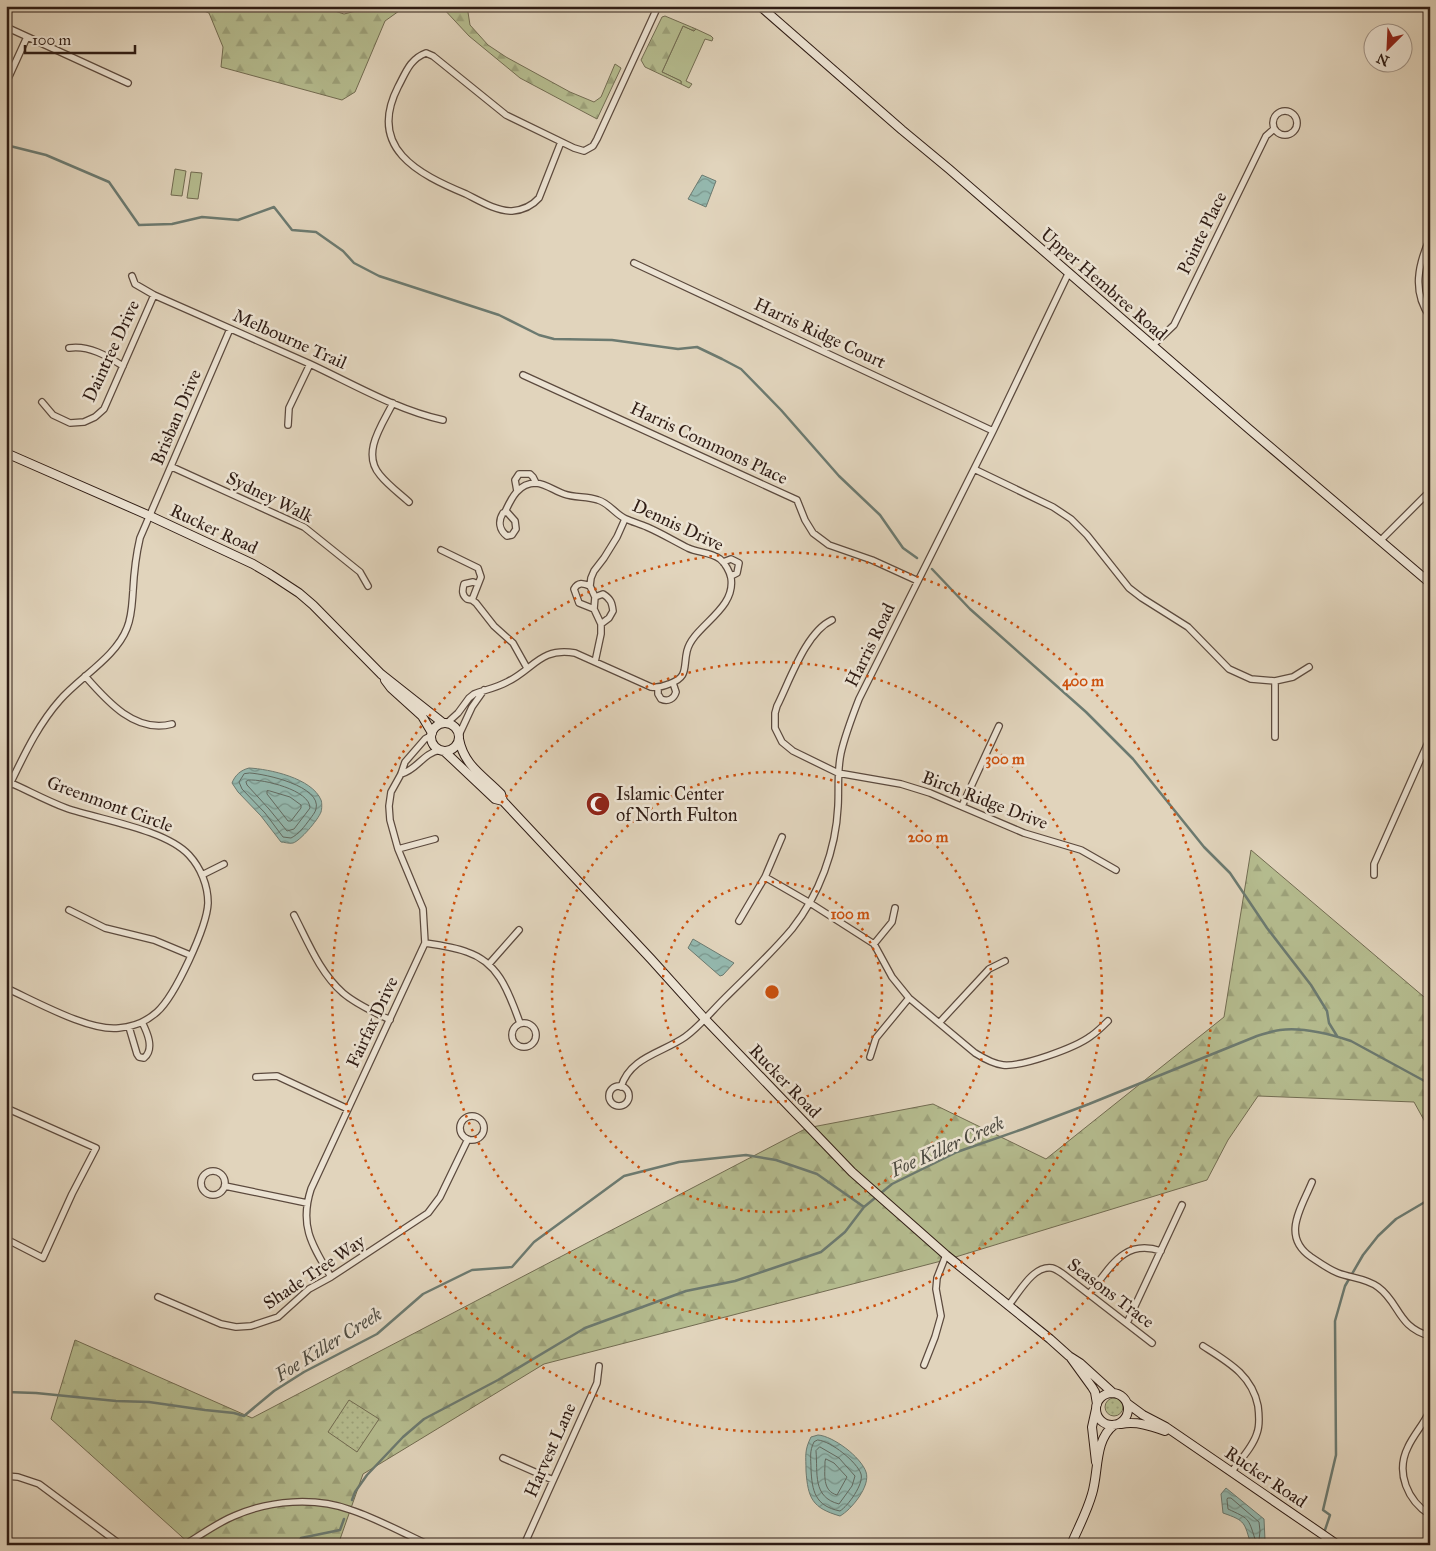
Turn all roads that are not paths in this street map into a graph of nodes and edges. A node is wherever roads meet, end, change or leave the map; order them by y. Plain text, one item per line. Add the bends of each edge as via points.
1 (658, 6) edge
2 (760, 6) edge
3 (6, 27) edge
4 (27, 37) junction
5 (6, 83) edge
6 (128, 83) dead end
7 (1274, 129) junction
8 (561, 142) junction
9 (1430, 238) edge
10 (634, 263) dead end
11 (1069, 272) junction
12 (132, 276) dead end
13 (154, 295) junction
14 (1430, 318) edge
15 (230, 329) junction
16 (1152, 345) junction
17 (69, 348) dead end
18 (310, 364) junction
19 (123, 366) junction
20 (523, 375) dead end
21 (42, 402) dead end
22 (392, 403) junction
23 (443, 420) dead end
24 (288, 425) dead end
25 (993, 431) junction
26 (6, 453) edge
27 (172, 467) junction
28 (974, 469) junction
29 (536, 483) junction
30 (517, 491) junction
31 (1430, 492) edge
32 (409, 502) dead end
33 (505, 512) dead end
34 (150, 516) junction
35 (625, 519) junction
36 (1380, 541) junction
37 (441, 550) dead end
38 (723, 562) junction
39 (731, 576) junction
40 (918, 582) junction
41 (1430, 583) edge
42 (478, 584) junction
43 (368, 586) dead end
44 (590, 586) junction
45 (595, 597) junction
46 (472, 600) junction
47 (594, 609) junction
48 (832, 620) dead end
49 (600, 624) junction
50 (595, 662) junction
51 (527, 668) junction
52 (1309, 668) dead end
53 (381, 674) junction
54 (85, 676) junction
55 (1275, 681) junction
56 (673, 683) junction
57 (658, 688) junction
58 (484, 690) junction
59 (445, 723) junction
60 (172, 724) dead end
61 (999, 726) dead end
62 (432, 734) junction
63 (459, 737) junction
64 (1275, 737) dead end
65 (1430, 738) edge
66 (442, 750) junction
67 (838, 773) junction
68 (401, 774) junction
69 (11, 783) junction
70 (6, 792) edge
71 (503, 801) junction
72 (962, 806) junction
73 (782, 837) dead end
74 (434, 839) dead end
75 (398, 849) junction
76 (224, 864) dead end
77 (1116, 870) dead end
78 (202, 875) junction
79 (1374, 875) dead end
80 (764, 877) junction
81 (810, 903) junction
82 (894, 908) dead end
83 (69, 910) dead end
84 (294, 915) dead end
85 (740, 921) dead end
86 (519, 930) dead end
87 (425, 942) junction
88 (874, 944) junction
89 (190, 955) junction
90 (1005, 961) dead end
91 (489, 964) junction
92 (6, 988) edge
93 (909, 998) junction
94 (704, 1019) junction
95 (390, 1020) junction
96 (1108, 1021) dead end
97 (142, 1022) junction
98 (520, 1023) junction
99 (940, 1023) junction
100 (129, 1027) junction
101 (870, 1057) dead end
102 (256, 1077) dead end
103 (621, 1087) dead end
104 (6, 1108) edge
105 (348, 1109) junction
106 (468, 1139) junction
107 (1312, 1182) dead end
108 (225, 1186) junction
109 (307, 1203) junction
110 (1182, 1205) dead end
111 (6, 1239) edge
112 (1160, 1251) junction
113 (946, 1255) junction
114 (330, 1277) junction
115 (1089, 1294) junction
116 (158, 1297) dead end
117 (1008, 1306) junction
118 (1127, 1323) junction
119 (1430, 1336) edge
120 (1152, 1343) dead end
121 (1203, 1346) dead end
122 (1070, 1356) junction
123 (924, 1365) dead end
124 (599, 1366) dead end
125 (1114, 1393) junction
126 (1128, 1404) junction
127 (1097, 1407) junction
128 (1430, 1410) edge
129 (1116, 1424) junction
130 (1177, 1435) junction
131 (503, 1458) dead end
132 (1097, 1464) junction
133 (1232, 1472) junction
134 (6, 1476) edge
135 (553, 1480) junction
136 (1430, 1515) edge
137 (1430, 1538) edge
138 (121, 1545) edge
139 (184, 1545) edge
140 (429, 1545) edge
141 (524, 1545) edge
142 (1071, 1545) edge
143 (1338, 1545) edge
144 (1425, 1545) edge

1 - 8 street via 593,146 584,151
2 - 11 main road, Upper Hembree Road
3 - 4 street
4 - 5 street
4 - 6 street
7 - 7 street, Pointe Place via 1283,136 1290,135 1297,126 1295,116 1279,112 1273,120
7 - 16 street, Pointe Place via 1266,136 1174,325
8 - 8 street via 506,115 426,53 409,66 392,99 389,114 391,135 401,156 434,180 502,210 524,209 539,198
9 - 14 street via 1418,278 1420,295
10 - 25 street, Harris Ridge Court
11 - 16 main road, Upper Hembree Road
11 - 25 street, Harris Road
12 - 13 street, Melbourne Trail via 135,284
13 - 15 street, Melbourne Trail
13 - 19 street, Daintree Drive
15 - 18 street, Melbourne Trail
15 - 27 street, Brisban Drive
16 - 36 main road, Upper Hembree Road
17 - 19 street via 81,346
18 - 22 street, Melbourne Trail
18 - 24 street via 289,408
19 - 21 street, Daintree Drive via 104,409 95,418 70,423 53,415
20 - 40 street, Harris Commons Place via 797,500 813,533 829,545 872,560
22 - 23 street, Melbourne Trail via 426,417
22 - 32 street via 373,444 371,456 373,467 380,476
25 - 28 street, Harris Road
26 - 34 main road, Rucker Road
27 - 34 street, Brisban Drive
27 - 43 street, Sydney Walk via 304,527 360,572
28 - 40 street, Harris Road
28 - 55 street via 1053,507 1070,519 1087,535 1129,588 1188,627 1229,669 1251,679
29 - 30 street
29 - 30 street, Dennis Drive via 530,474 519,474 515,480
29 - 35 street, Dennis Drive via 566,495 599,500
30 - 33 street
31 - 36 street
34 - 53 main road, Rucker Road via 252,564 286,584 313,605
34 - 54 street, Brisban Drive via 140,538 135,561 132,610 127,629 115,648
35 - 38 street, Dennis Drive
35 - 44 street via 594,571
36 - 41 main road, Upper Hembree Road
37 - 42 street via 478,568 481,577
38 - 39 street, Dennis Drive
38 - 39 street via 732,559 738,563 737,573
39 - 56 street, Dennis Drive via 731,588 725,602 690,643 683,674
40 - 67 street, Harris Road via 859,699 846,734
42 - 46 street
42 - 46 street via 467,582 462,590 464,597
44 - 45 street
44 - 47 street via 578,584 574,589 575,595 579,603
45 - 47 street
45 - 49 street via 604,594 612,603 611,616
46 - 51 street via 513,644
47 - 49 street
48 - 67 street, Birch Ridge Drive via 811,637 777,706 774,721 778,735 793,752
49 - 50 street via 601,642
50 - 51 street via 564,651 554,652
50 - 57 street
51 - 58 street via 509,682
52 - 55 street via 1293,677
53 - 59 main road, Rucker Road
53 - 62 main road, Rucker Road via 391,688 422,716
54 - 60 street via 107,701 125,715 151,725
54 - 69 street, Brisban Drive via 60,699 43,721
55 - 64 street
56 - 57 street
56 - 57 street via 676,692 670,700 661,699
58 - 59 street via 469,698 463,708
58 - 63 street via 472,707
59 - 62 main road via 437,726
59 - 63 main road via 454,726
61 - 72 street
62 - 66 main road via 434,745
62 - 68 street, Fairfax Drive via 405,762
63 - 66 main road via 454,748
63 - 71 main road, Rucker Road via 468,763 501,794
65 - 79 street via 1379,851
66 - 68 street via 428,754 410,771
66 - 71 main road, Rucker Road via 495,798
67 - 72 street, Birch Ridge Drive via 901,784
67 - 81 street, Harris Road via 835,836
68 - 75 street, Fairfax Drive via 389,806
69 - 70 street, Brisban Drive
69 - 78 street, Greenmont Circle via 66,808 168,840 188,854
71 - 94 main road, Rucker Road
72 - 77 street, Birch Ridge Drive via 1024,833 1081,850
73 - 80 street
74 - 75 street
75 - 87 street, Fairfax Drive via 423,909
76 - 78 street
78 - 89 street, Greenmont Circle via 207,894 207,914
80 - 81 street
80 - 85 street
81 - 88 street
81 - 94 street, Harris Road via 791,929
82 - 88 street via 892,922
83 - 89 street via 105,928 154,940
84 - 95 street via 319,964 333,983 356,1002
86 - 91 street
87 - 91 street via 466,951
87 - 95 street, Fairfax Drive
88 - 93 street via 892,977
89 - 97 street, Greenmont Circle via 168,1001
90 - 99 street via 989,969
91 - 98 street via 505,984
92 - 100 street, Greenmont Circle via 89,1025 109,1029
93 - 99 street
93 - 101 street via 876,1038
94 - 103 street, Harris Road via 685,1037 630,1070
94 - 113 main road, Rucker Road via 870,1188
95 - 105 street, Fairfax Drive
96 - 99 street via 1090,1037 1066,1049 1024,1063 1002,1065 975,1053
97 - 100 street, Greenmont Circle
97 - 100 street via 150,1048 144,1058 137,1054
98 - 98 street via 528,1023 534,1028 536,1036 529,1046 521,1047 513,1041 512,1030
102 - 105 street via 277,1076
104 - 111 street via 96,1148 43,1258
105 - 109 street, Fairfax Drive
106 - 106 street via 476,1140 484,1131 484,1123 478,1117 466,1117 461,1123 460,1130
106 - 114 street, Shade Tree Way via 440,1197 428,1213
107 - 119 street via 1294,1230 1304,1252 1338,1273 1366,1280 1378,1287 1407,1324
108 - 108 street via 224,1178 215,1171 204,1174 200,1181 205,1193 212,1196
108 - 109 street
109 - 114 street, Fairfax Drive via 309,1238
110 - 112 street
112 - 115 street via 1148,1246 1131,1249 1117,1259
112 - 118 street
113 - 117 main road, Rucker Road
113 - 123 street via 936,1289 940,1322
114 - 116 street, Shade Tree Way via 309,1289 278,1317 251,1326 221,1324
115 - 117 street, Seasons Trace via 1053,1268 1041,1270 1032,1277
115 - 118 street, Seasons Trace
117 - 122 main road, Rucker Road
118 - 120 street, Seasons Trace
121 - 133 street via 1235,1366 1248,1379 1256,1396 1259,1414 1257,1433
122 - 125 main road, Rucker Road
122 - 127 main road, Rucker Road via 1092,1387
124 - 135 street, Harvest Lane via 597,1383
125 - 126 main road via 1120,1394
125 - 127 main road via 1100,1398
126 - 129 main road via 1126,1418
126 - 130 main road, Rucker Road
127 - 129 main road via 1103,1422
127 - 132 main road via 1092,1427
128 - 136 street via 1407,1448 1402,1470 1412,1500
129 - 130 main road, Rucker Road via 1149,1425
129 - 132 main road via 1102,1440
130 - 133 main road, Rucker Road
131 - 135 street
132 - 142 main road via 1093,1494
133 - 143 main road, Rucker Road
134 - 138 street via 18,1476 39,1484
135 - 141 street, Harvest Lane
137 - 144 street
139 - 140 street via 238,1514 295,1502 351,1510

